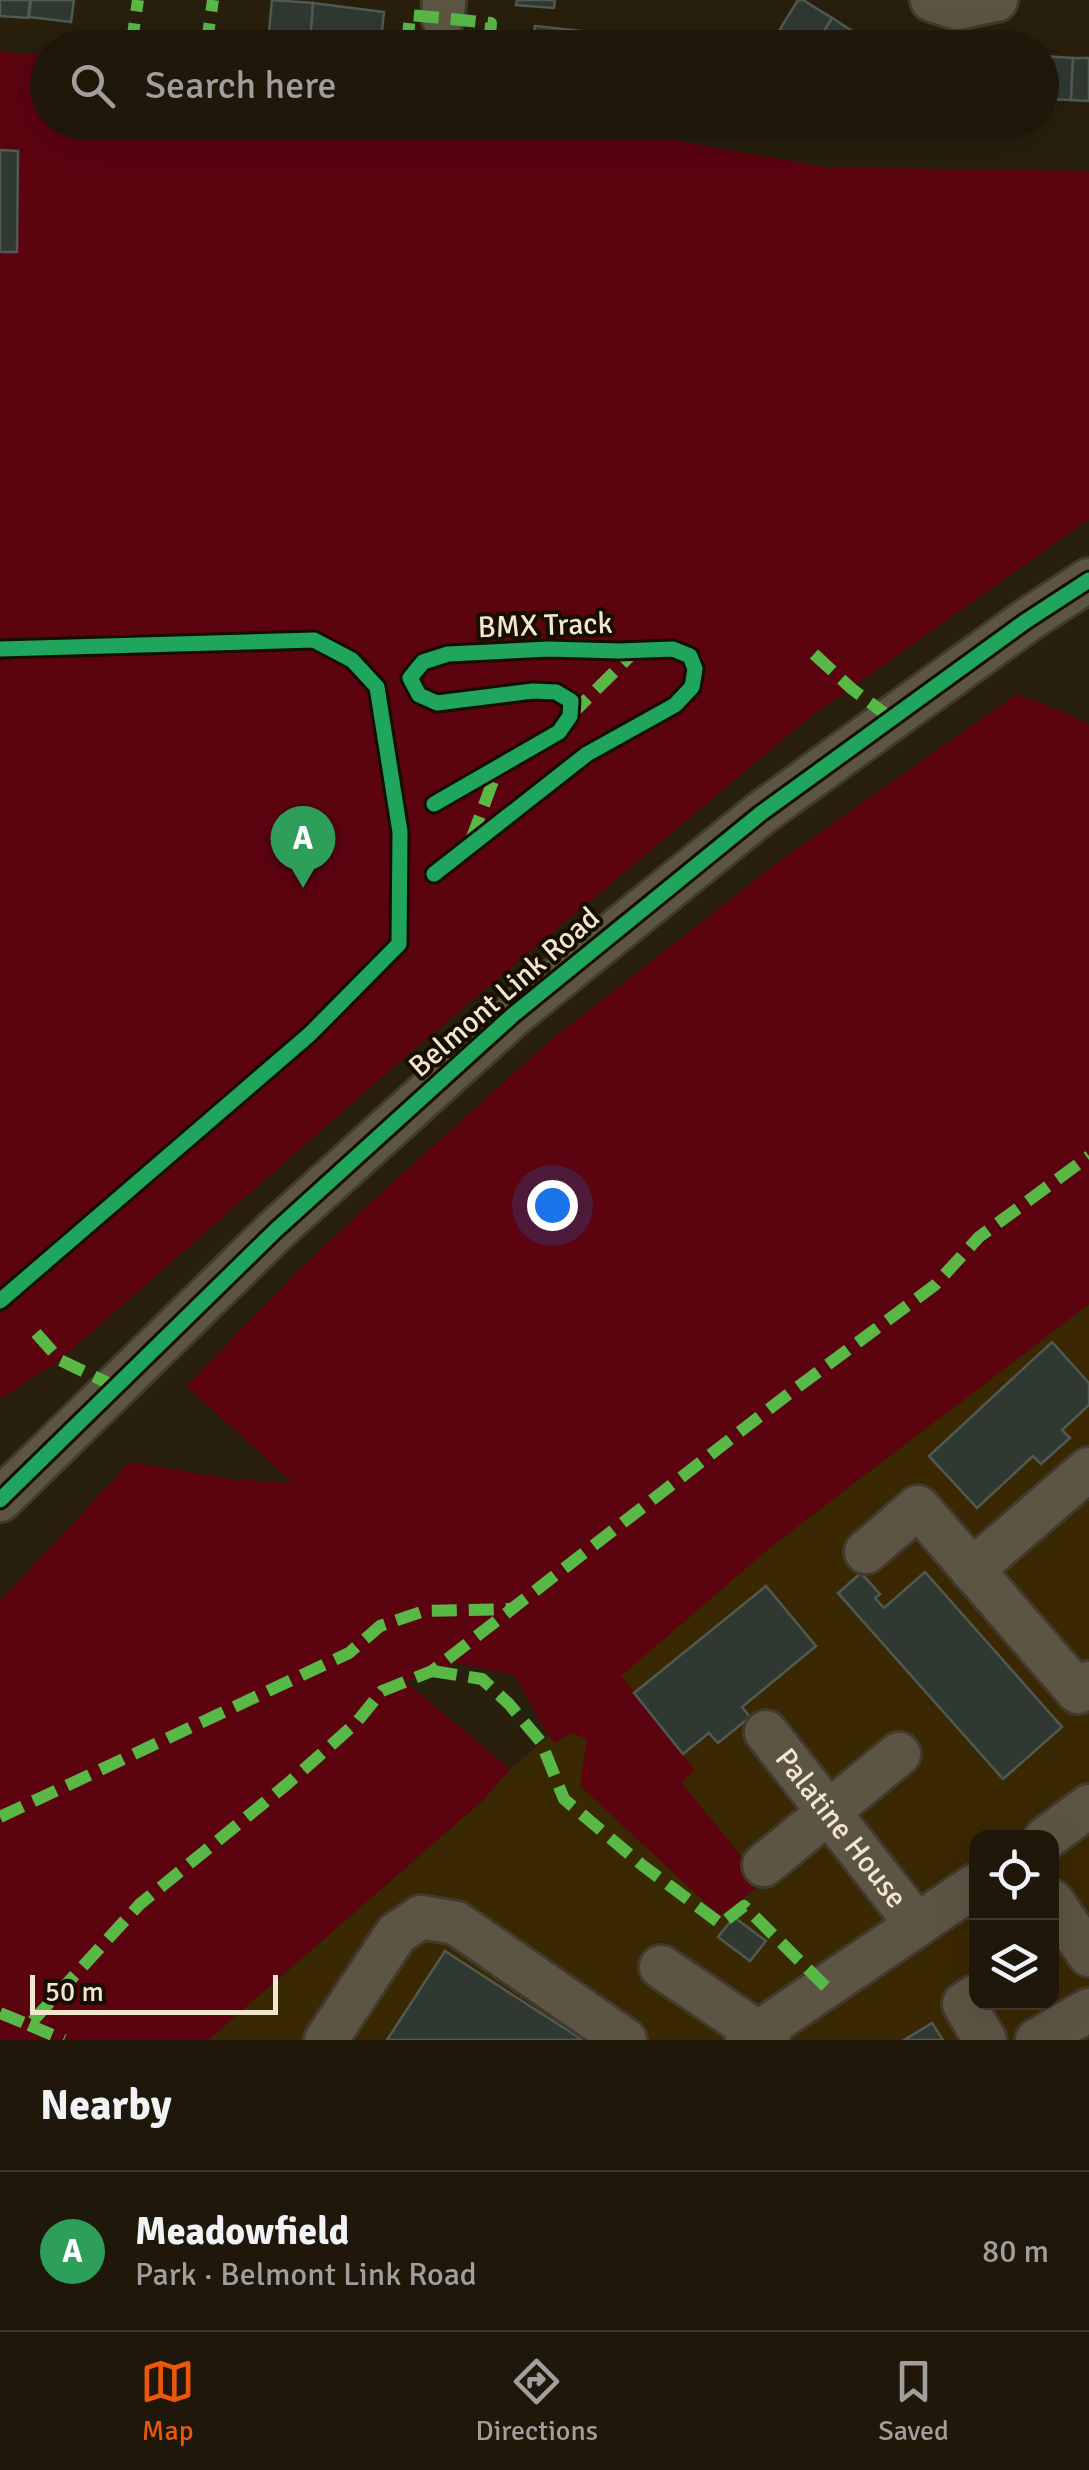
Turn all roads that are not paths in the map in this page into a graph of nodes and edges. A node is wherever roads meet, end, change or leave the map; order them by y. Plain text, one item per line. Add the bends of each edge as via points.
1 (932, 0) edge
2 (996, 0) edge
3 (1089, 580) edge
4 (1089, 1469) edge
5 (0, 1500) edge
6 (866, 1552) dead end
7 (972, 1570) junction
8 (1089, 1683) edge
9 (766, 1732) dead end
10 (899, 1754) dead end
11 (1089, 1806) edge
12 (829, 1811) junction
13 (1057, 1830) edge
14 (764, 1864) dead end
15 (969, 1890) edge
16 (1059, 1913) edge
17 (917, 1925) junction
18 (1076, 1942) edge
19 (661, 1966) dead end
20 (969, 2001) edge
21 (1089, 2010) edge
22 (758, 2037) edge
23 (326, 2040) edge
24 (625, 2040) edge
25 (985, 2040) edge
26 (1037, 2040) edge

1 - 2 street via 957,8
3 - 5 street, Belmont Link Road via 760,814 513,1015 276,1230
4 - 7 street
6 - 7 street via 918,1507
7 - 8 street via 1078,1692
9 - 12 street, Palatine House
10 - 12 street
11 - 13 street
12 - 14 street
12 - 17 street, Palatine House
15 - 17 street
16 - 18 street
17 - 22 street
19 - 22 street
20 - 25 street via 964,2004
21 - 26 street
23 - 24 street via 396,1934 421,1917 456,1923

